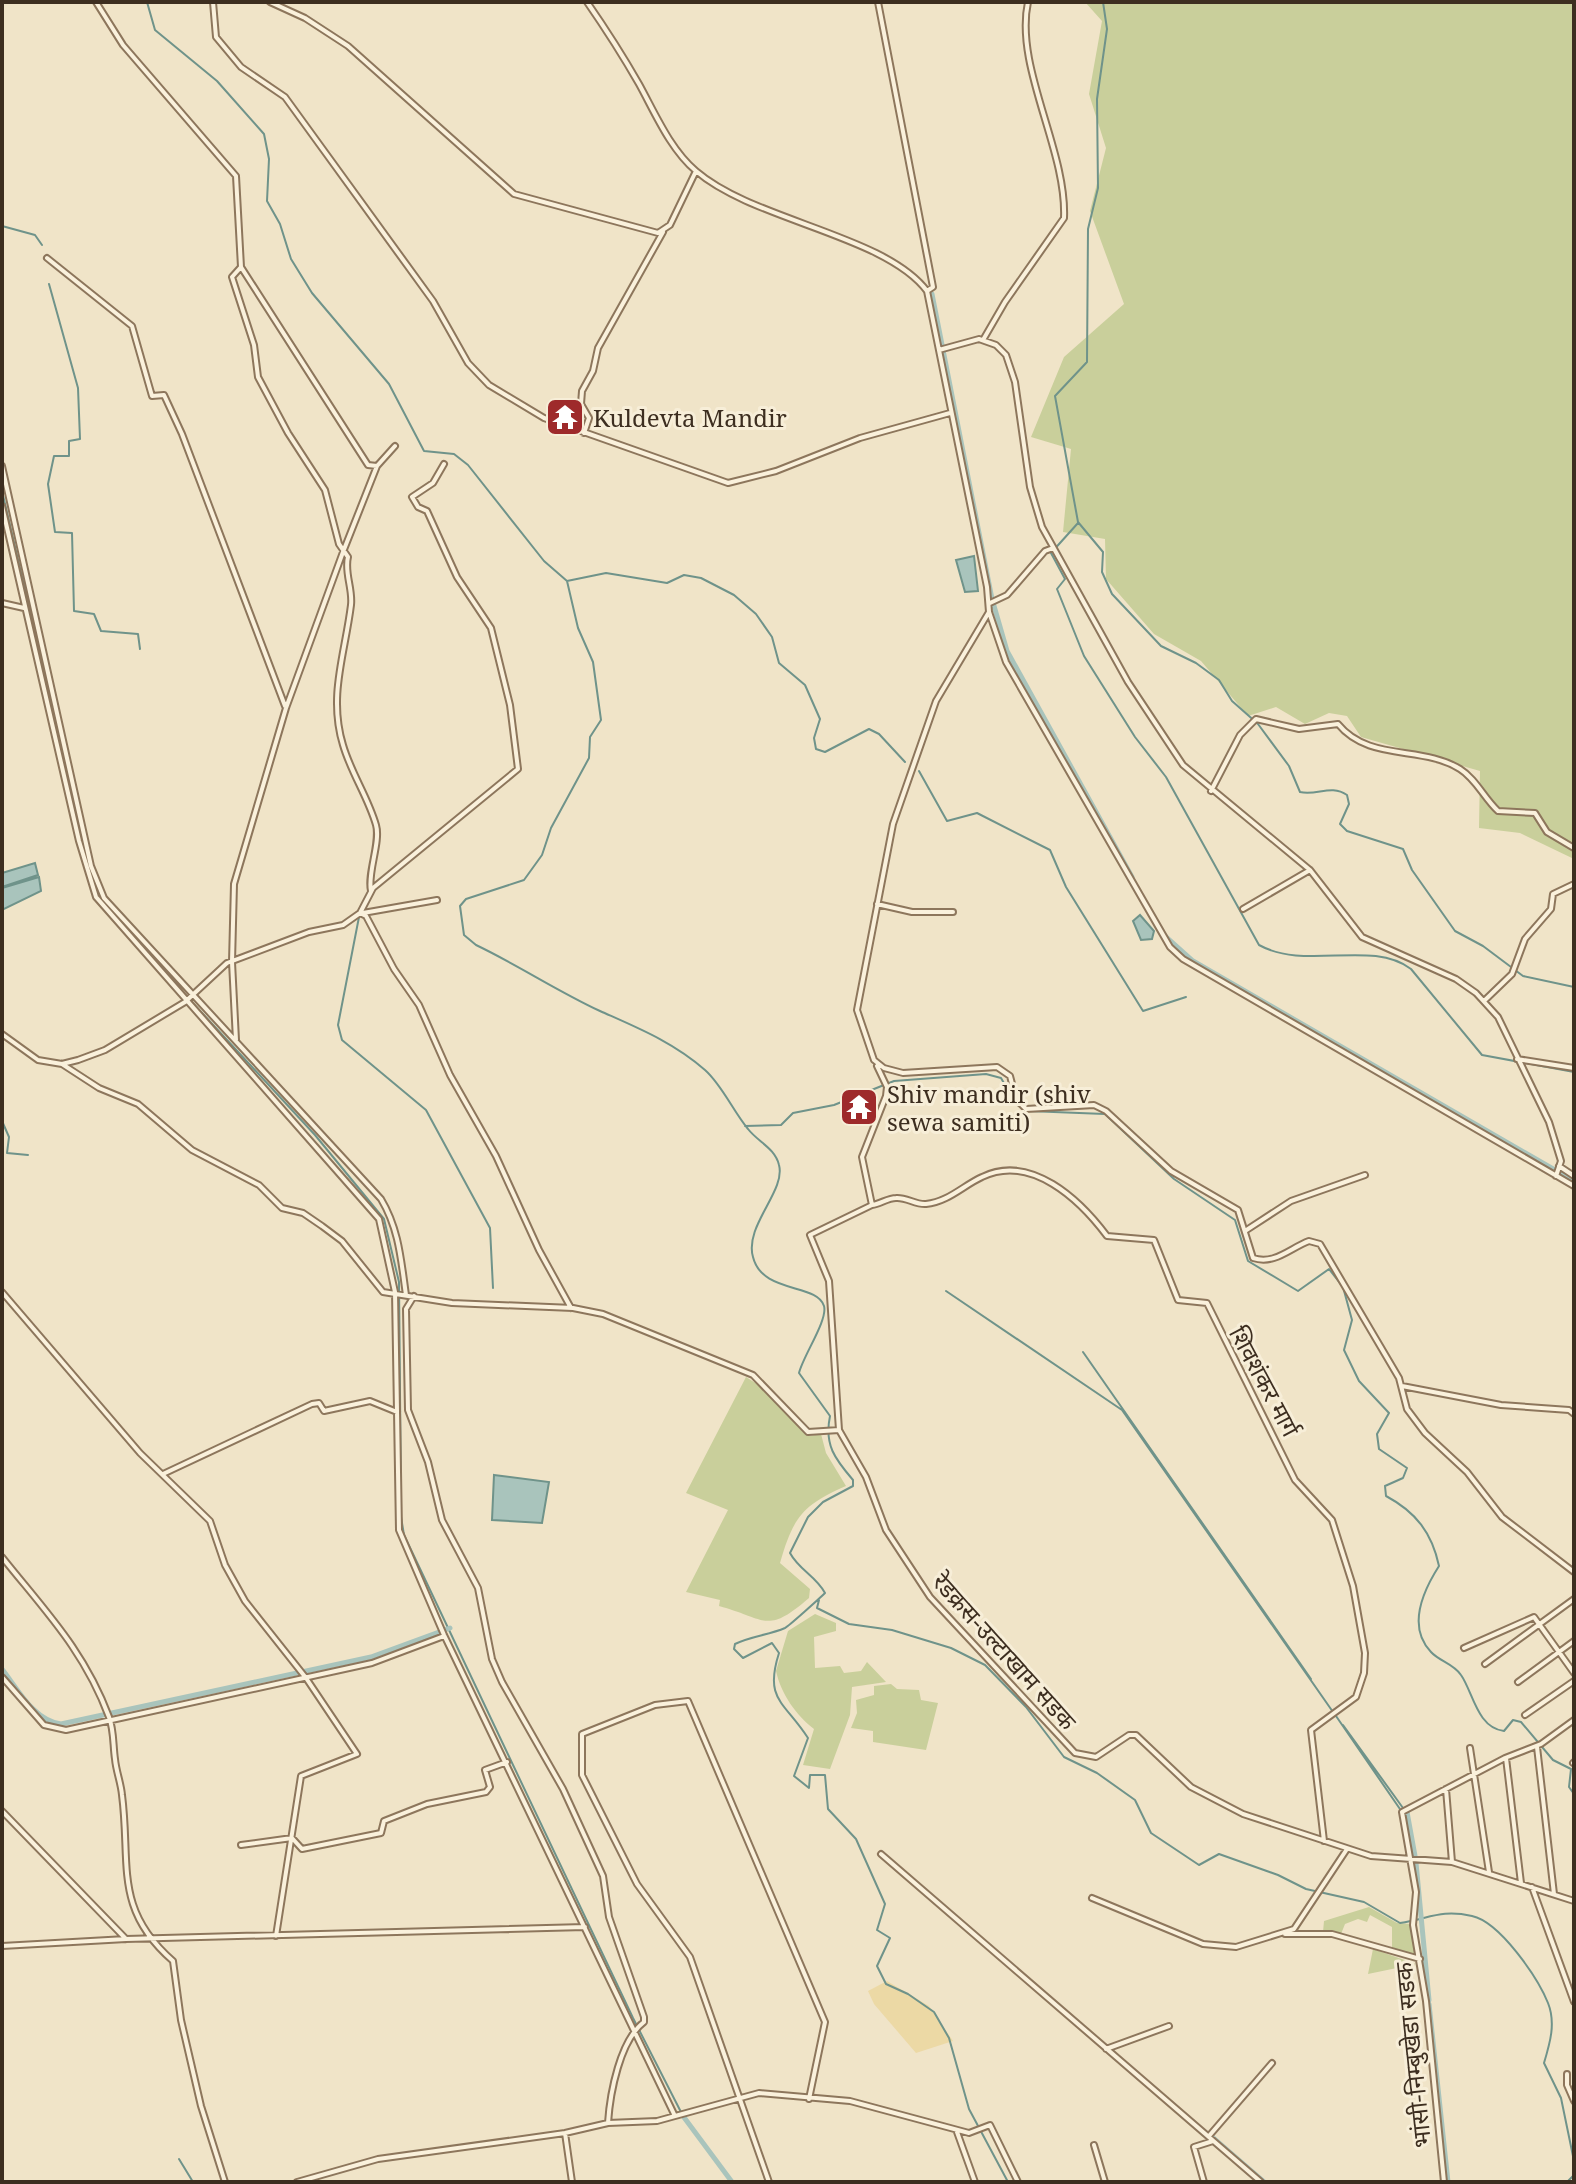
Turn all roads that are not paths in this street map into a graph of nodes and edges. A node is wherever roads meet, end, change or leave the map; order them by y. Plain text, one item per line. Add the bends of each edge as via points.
1 (96, 2) edge
2 (213, 2) edge
3 (270, 2) edge
4 (587, 2) edge
5 (878, 2) edge
6 (1028, 2) edge
7 (696, 171) junction
8 (664, 231) junction
9 (47, 258) dead end
10 (241, 267) junction
11 (927, 291) junction
12 (983, 340) junction
13 (939, 350) junction
14 (950, 413) junction
15 (584, 433) junction
16 (395, 446) dead end
17 (444, 464) dead end
18 (2, 466) edge
19 (377, 466) junction
20 (2, 506) edge
21 (1053, 548) junction
22 (343, 552) junction
23 (2, 603) edge
24 (990, 603) junction
25 (24, 608) junction
26 (989, 612) junction
27 (286, 708) junction
28 (1211, 791) junction
29 (1574, 848) edge
30 (1310, 870) junction
31 (1574, 884) edge
32 (371, 891) junction
33 (437, 900) dead end
34 (877, 904) junction
35 (1243, 909) dead end
36 (953, 912) dead end
37 (360, 913) junction
38 (232, 962) junction
39 (192, 994) junction
40 (1484, 1001) junction
41 (185, 1002) junction
42 (2, 1034) edge
43 (236, 1043) junction
44 (874, 1060) junction
45 (1519, 1062) junction
46 (62, 1064) junction
47 (1574, 1068) edge
48 (1557, 1170) junction
49 (1365, 1175) dead end
50 (1574, 1176) edge
51 (1574, 1186) edge
52 (872, 1205) junction
53 (1245, 1231) junction
54 (2, 1292) edge
55 (400, 1293) junction
56 (414, 1296) junction
57 (571, 1308) junction
58 (1402, 1386) junction
59 (397, 1412) junction
60 (1574, 1414) edge
61 (836, 1430) junction
62 (163, 1474) junction
63 (2, 1557) edge
64 (1574, 1572) edge
65 (1574, 1599) edge
66 (1539, 1624) junction
67 (444, 1636) junction
68 (1574, 1641) edge
69 (1464, 1648) dead end
70 (1557, 1651) junction
71 (1485, 1664) dead end
72 (1574, 1673) edge
73 (2, 1677) edge
74 (306, 1677) junction
75 (1574, 1681) edge
76 (1518, 1682) dead end
77 (1525, 1715) dead end
78 (111, 1720) junction
79 (1574, 1720) edge
80 (1539, 1746) junction
81 (1470, 1748) dead end
82 (1505, 1758) junction
83 (507, 1762) junction
84 (1476, 1772) junction
85 (1446, 1789) junction
86 (2, 1811) edge
87 (292, 1838) junction
88 (1324, 1841) junction
89 (241, 1845) dead end
90 (1347, 1849) junction
91 (881, 1854) dead end
92 (1412, 1861) junction
93 (1452, 1862) junction
94 (1489, 1872) junction
95 (1521, 1883) junction
96 (1532, 1887) junction
97 (1554, 1894) junction
98 (1092, 1898) dead end
99 (1574, 1901) edge
100 (585, 1927) junction
101 (1283, 1934) junction
102 (276, 1936) junction
103 (126, 1939) junction
104 (149, 1941) junction
105 (2, 1946) edge
106 (1420, 1959) junction
107 (1574, 2002) edge
108 (1169, 2026) dead end
109 (636, 2027) junction
110 (1106, 2049) junction
111 (1272, 2063) dead end
112 (1567, 2074) dead end
113 (740, 2097) junction
114 (809, 2099) junction
115 (1574, 2101) edge
116 (679, 2113) junction
117 (608, 2123) junction
118 (956, 2131) junction
119 (565, 2133) junction
120 (1212, 2138) junction
121 (1094, 2145) dead end
122 (225, 2182) edge
123 (297, 2182) edge
124 (572, 2182) edge
125 (769, 2182) edge
126 (975, 2182) edge
127 (1018, 2182) edge
128 (1105, 2182) edge
129 (1204, 2182) edge
130 (1261, 2182) edge
131 (1444, 2182) edge

1 - 10 street via 123,45 236,176
2 - 15 street via 216,37 241,67 285,97 425,289 477,374 544,418
3 - 8 street via 305,18 367,61 514,194
4 - 7 street
5 - 11 street via 933,287
6 - 12 street via 1025,31 1064,218
7 - 8 street
7 - 11 street via 761,208 875,254
8 - 15 street via 598,348 582,391 581,404 589,418
9 - 27 street via 132,326 152,396 164,395 182,434
10 - 19 street via 368,465
10 - 22 street via 232,277 254,345 258,377 325,490
11 - 13 street
12 - 13 street
12 - 21 street via 996,345 1011,366 1034,507
13 - 14 street
14 - 15 street via 728,483
14 - 24 street
16 - 19 street
17 - 32 street via 433,483 412,497 427,511 457,577 491,628 510,705 518,769
18 - 39 street via 91,866 119,918
19 - 22 street
20 - 25 street
21 - 24 street via 1007,595
21 - 28 street via 1161,735
22 - 27 street
22 - 32 street via 348,557 351,603 337,671 337,708 351,769 377,828
23 - 25 street
24 - 26 street
25 - 41 street via 90,885 103,909
26 - 34 street via 936,701 893,824
26 - 48 street via 1013,676 1170,947
27 - 38 street via 234,884
28 - 29 street via 1240,735 1256,719 1299,729 1338,724 1364,746 1459,768 1498,811 1535,813 1547,832
28 - 30 street
30 - 35 street
30 - 40 street via 1362,937 1438,969
31 - 40 street via 1553,894 1551,909 1525,939 1514,971
32 - 37 street
33 - 37 street
34 - 36 street via 912,912
34 - 44 street via 857,1010
37 - 38 street via 343,925 309,932
37 - 57 street via 413,993
38 - 39 street
38 - 43 street
39 - 41 street
39 - 43 street
40 - 45 street via 1498,1017
41 - 46 street via 105,1050
41 - 55 street via 374,1210
42 - 46 street via 38,1060
43 - 55 street via 381,1199 398,1240
44 - 52 street via 887,1087 862,1157
44 - 53 street via 903,1073 997,1067 1010,1076 1016,1099 1026,1109 1094,1105 1171,1171 1238,1210
45 - 47 street
45 - 48 street via 1549,1122 1561,1161
46 - 55 street via 99,1088 138,1104 172,1136 259,1185 282,1208 303,1213 342,1241 383,1292
48 - 50 street
48 - 51 street
49 - 53 street via 1291,1201
52 - 61 street via 810,1235 831,1289
52 - 88 street, शिवशंकर मार्ग via 896,1198 927,1204 984,1175 1028,1173 1069,1192 1107,1236 1157,1242 1178,1300 1207,1303 1295,1480 1332,1520 1353,1586 1364,1673 1356,1697 1311,1730
53 - 58 street via 1253,1258 1260,1260 1309,1241 1320,1244
54 - 62 street
55 - 56 street
55 - 59 street
56 - 57 street via 452,1303
56 - 109 street via 406,1309 408,1410 428,1462 433,1493 478,1588 502,1682 563,1789 603,1876 609,1917 644,2017
57 - 61 street via 603,1314 753,1375 808,1432
58 - 60 street
58 - 64 street via 1407,1409 1425,1433 1467,1472 1502,1517
59 - 62 street via 370,1401 324,1411 319,1403 312,1404
59 - 67 street via 399,1530
61 - 88 street, रेडक्रस-उल्टाखाम सडक via 866,1477 886,1530 915,1577 1075,1753 1096,1757 1136,1735 1191,1787 1243,1814
62 - 74 street via 210,1521 245,1601
63 - 78 street via 83,1657
65 - 66 street
66 - 69 street via 1529,1616
66 - 70 street
66 - 71 street
67 - 74 street via 384,1659
67 - 83 street
68 - 70 street
70 - 72 street
70 - 76 street
73 - 78 street via 51,1729
74 - 78 street
74 - 87 street via 357,1754 301,1776
75 - 77 street
78 - 104 street via 123,1796 127,1878 134,1911
79 - 80 street
80 - 82 street
80 - 97 street
81 - 84 street
82 - 84 street
82 - 95 street
83 - 87 street via 485,1770 490,1787 486,1792 406,1811 384,1821 381,1833 302,1849
83 - 100 street
84 - 85 street
84 - 94 street
85 - 92 street, भांसी-निम्बुखेडा सडक via 1402,1812
85 - 93 street
86 - 103 street
87 - 89 street
87 - 102 street
88 - 90 street, रेडक्रस-उल्टाखाम सडक
90 - 92 street, रेडक्रस-उल्टाखाम सडक
90 - 101 street via 1304,1919
91 - 110 street
92 - 93 street, रेडक्रस-उल्टाखाम सडक
92 - 106 street, भांसी-निम्बुखेडा सडक
93 - 94 street, रेडक्रस-उल्टाखाम सडक
94 - 95 street, रेडक्रस-उल्टाखाम सडक
95 - 96 street, रेडक्रस-उल्टाखाम सडक
96 - 97 street, रेडक्रस-उल्टाखाम सडक
96 - 107 street
97 - 99 street, रेडक्रस-उल्टाखाम सडक
98 - 101 street via 1227,1949
100 - 102 street
100 - 109 street
101 - 106 street via 1332,1934
102 - 104 street
103 - 104 street
103 - 105 street
104 - 122 street via 173,1961 201,2106
106 - 131 street, भांसी-निम्बुखेडा सडक
108 - 110 street
109 - 116 street
109 - 117 street
110 - 120 street
111 - 120 street
112 - 115 street
113 - 114 street via 773,2093
113 - 114 street via 690,1957 637,1884 582,1775 582,1734 655,1705 688,1701 818,2000 825,2022
113 - 116 street
113 - 125 street
114 - 118 street via 850,2101
116 - 117 street via 657,2121
117 - 119 street
118 - 126 street
118 - 127 street via 969,2133 990,2125
119 - 123 street via 378,2159
119 - 124 street
120 - 129 street via 1194,2147
120 - 130 street
121 - 128 street

